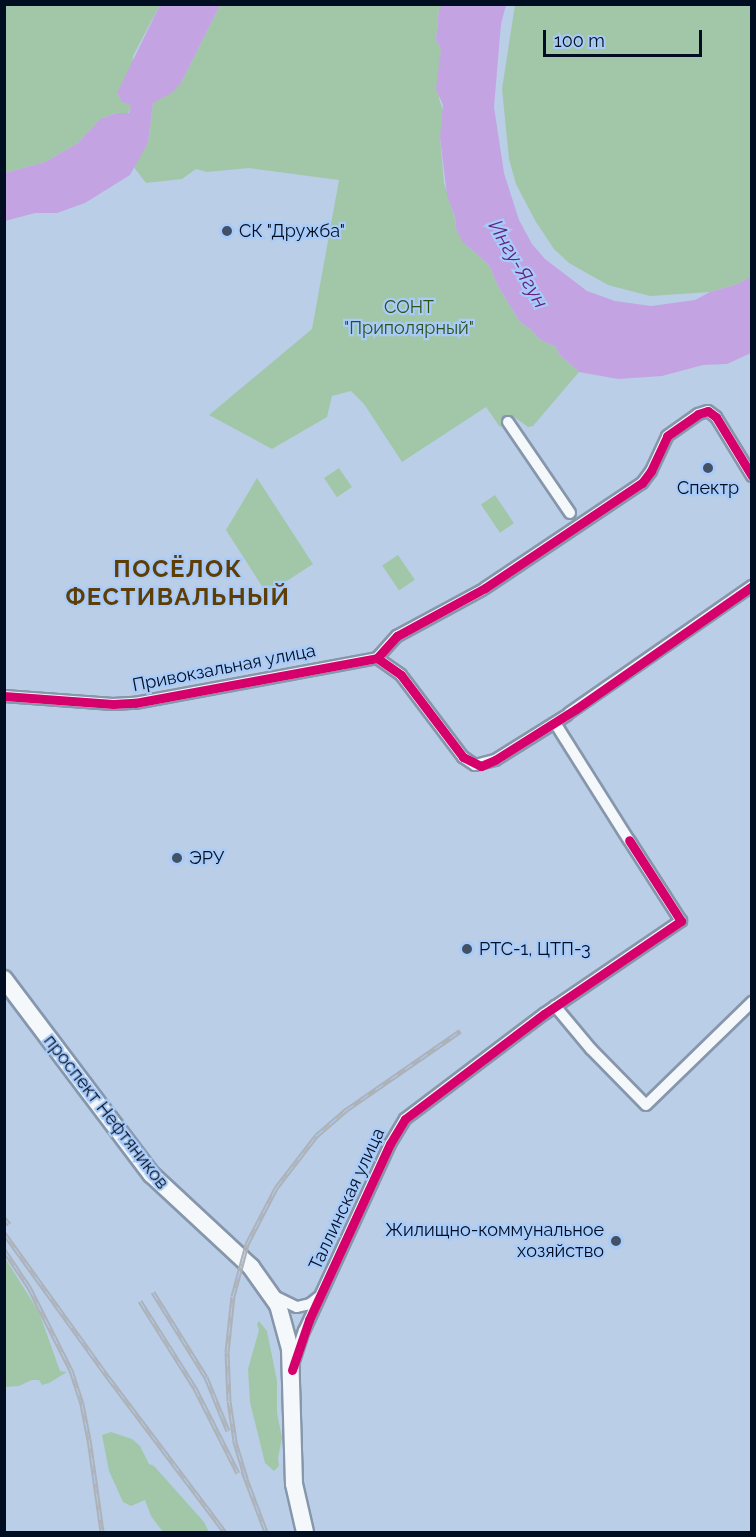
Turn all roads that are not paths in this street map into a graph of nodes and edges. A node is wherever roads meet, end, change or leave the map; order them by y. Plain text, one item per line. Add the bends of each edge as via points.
1 (508, 422) dead end
2 (752, 476) edge
3 (578, 525) junction
4 (752, 586) edge
5 (377, 657) junction
6 (4, 696) edge
7 (555, 723) junction
8 (4, 979) edge
9 (752, 1002) edge
10 (555, 1006) junction
11 (321, 1294) junction
12 (273, 1295) junction
13 (292, 1370) junction
14 (305, 1533) edge

1 - 3 street
2 - 3 street via 716,417 708,411 667,436 642,483
3 - 5 street via 484,589 398,636
4 - 7 street
5 - 6 street, Привокзальная улица via 135,703
5 - 7 street via 401,675 463,757 475,765 495,760
7 - 10 street, Таллинская улица via 681,921
8 - 12 main road, проспект Нефтяников via 151,1174 247,1262
9 - 10 street via 646,1105
10 - 11 street, Таллинская улица via 405,1119
11 - 12 street, Таллинская улица via 310,1304 297,1307
11 - 13 street, Таллинская улица
12 - 13 main road, проспект Нефтяников via 287,1329
13 - 14 main road, проспект Нефтяников via 294,1484

